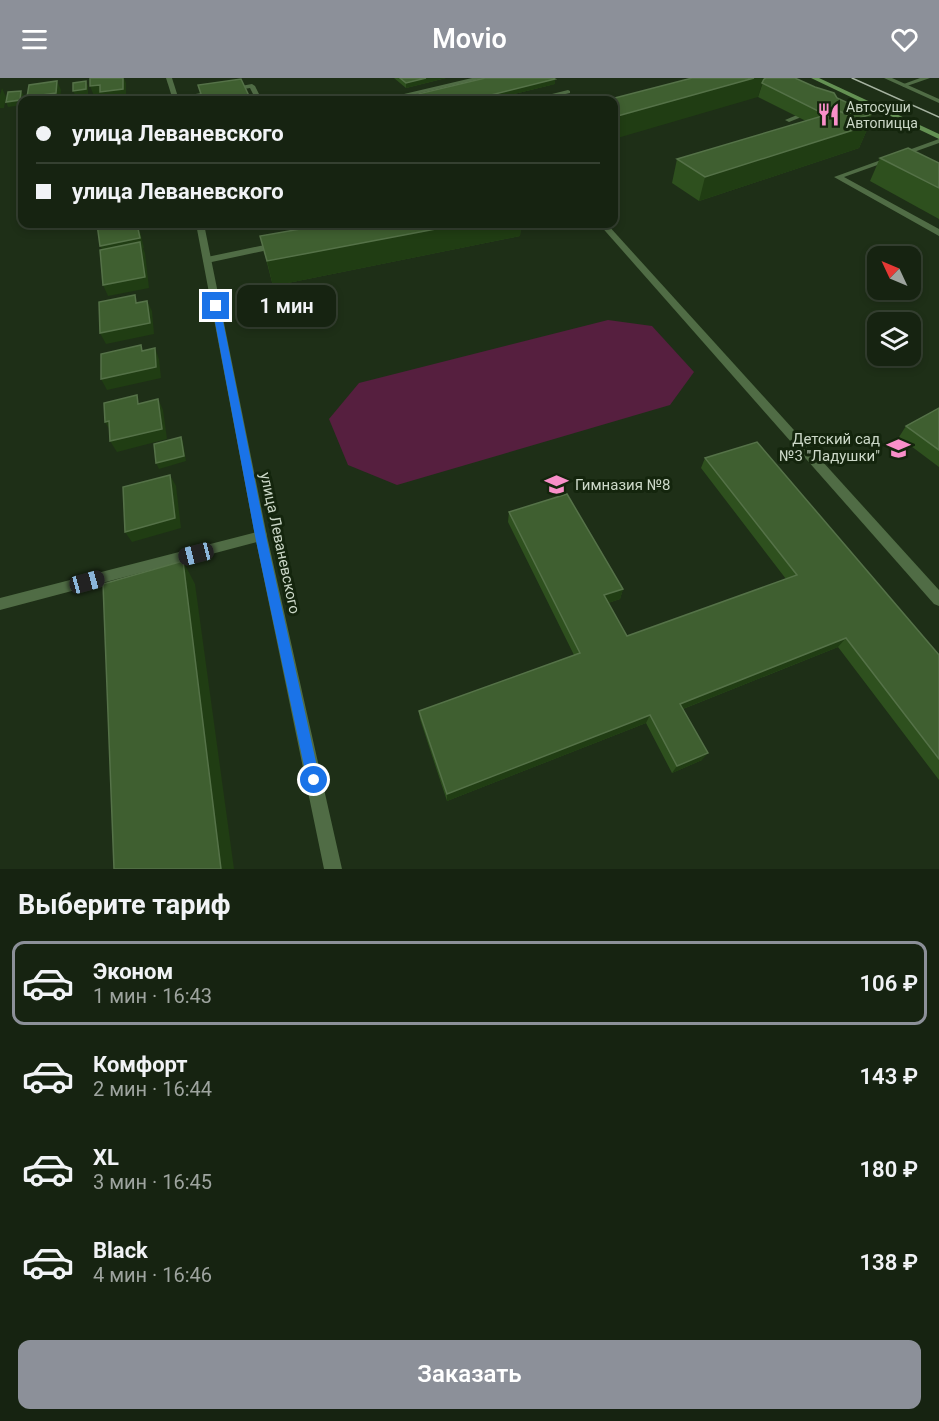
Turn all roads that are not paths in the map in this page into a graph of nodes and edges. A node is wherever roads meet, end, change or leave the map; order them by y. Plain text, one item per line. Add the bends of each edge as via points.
1 (169, 78) edge
2 (481, 78) edge
3 (814, 78) edge
4 (887, 78) edge
5 (927, 78) edge
6 (904, 85) junction
7 (568, 92) dead end
8 (175, 96) edge
9 (194, 96) edge
10 (257, 96) edge
11 (409, 96) edge
12 (550, 96) edge
13 (939, 101) edge
14 (797, 117) edge
15 (789, 120) dead end
16 (939, 139) edge
17 (899, 155) junction
18 (913, 162) edge
19 (201, 228) edge
20 (607, 228) edge
21 (939, 233) edge
22 (286, 244) edge
23 (207, 260) junction
24 (261, 536) junction
25 (939, 600) edge
26 (0, 604) edge
27 (333, 869) edge

1 - 8 street
2 - 11 street via 407,94
3 - 16 main road
4 - 6 street
5 - 6 street
6 - 13 street
7 - 12 street
9 - 10 street via 252,86
14 - 15 street
16 - 17 street
17 - 18 street
17 - 21 street via 838,177
19 - 23 street, улица Леваневского
20 - 25 street
22 - 23 street
23 - 24 street, улица Леваневского
24 - 26 street
24 - 27 street, улица Леваневского

